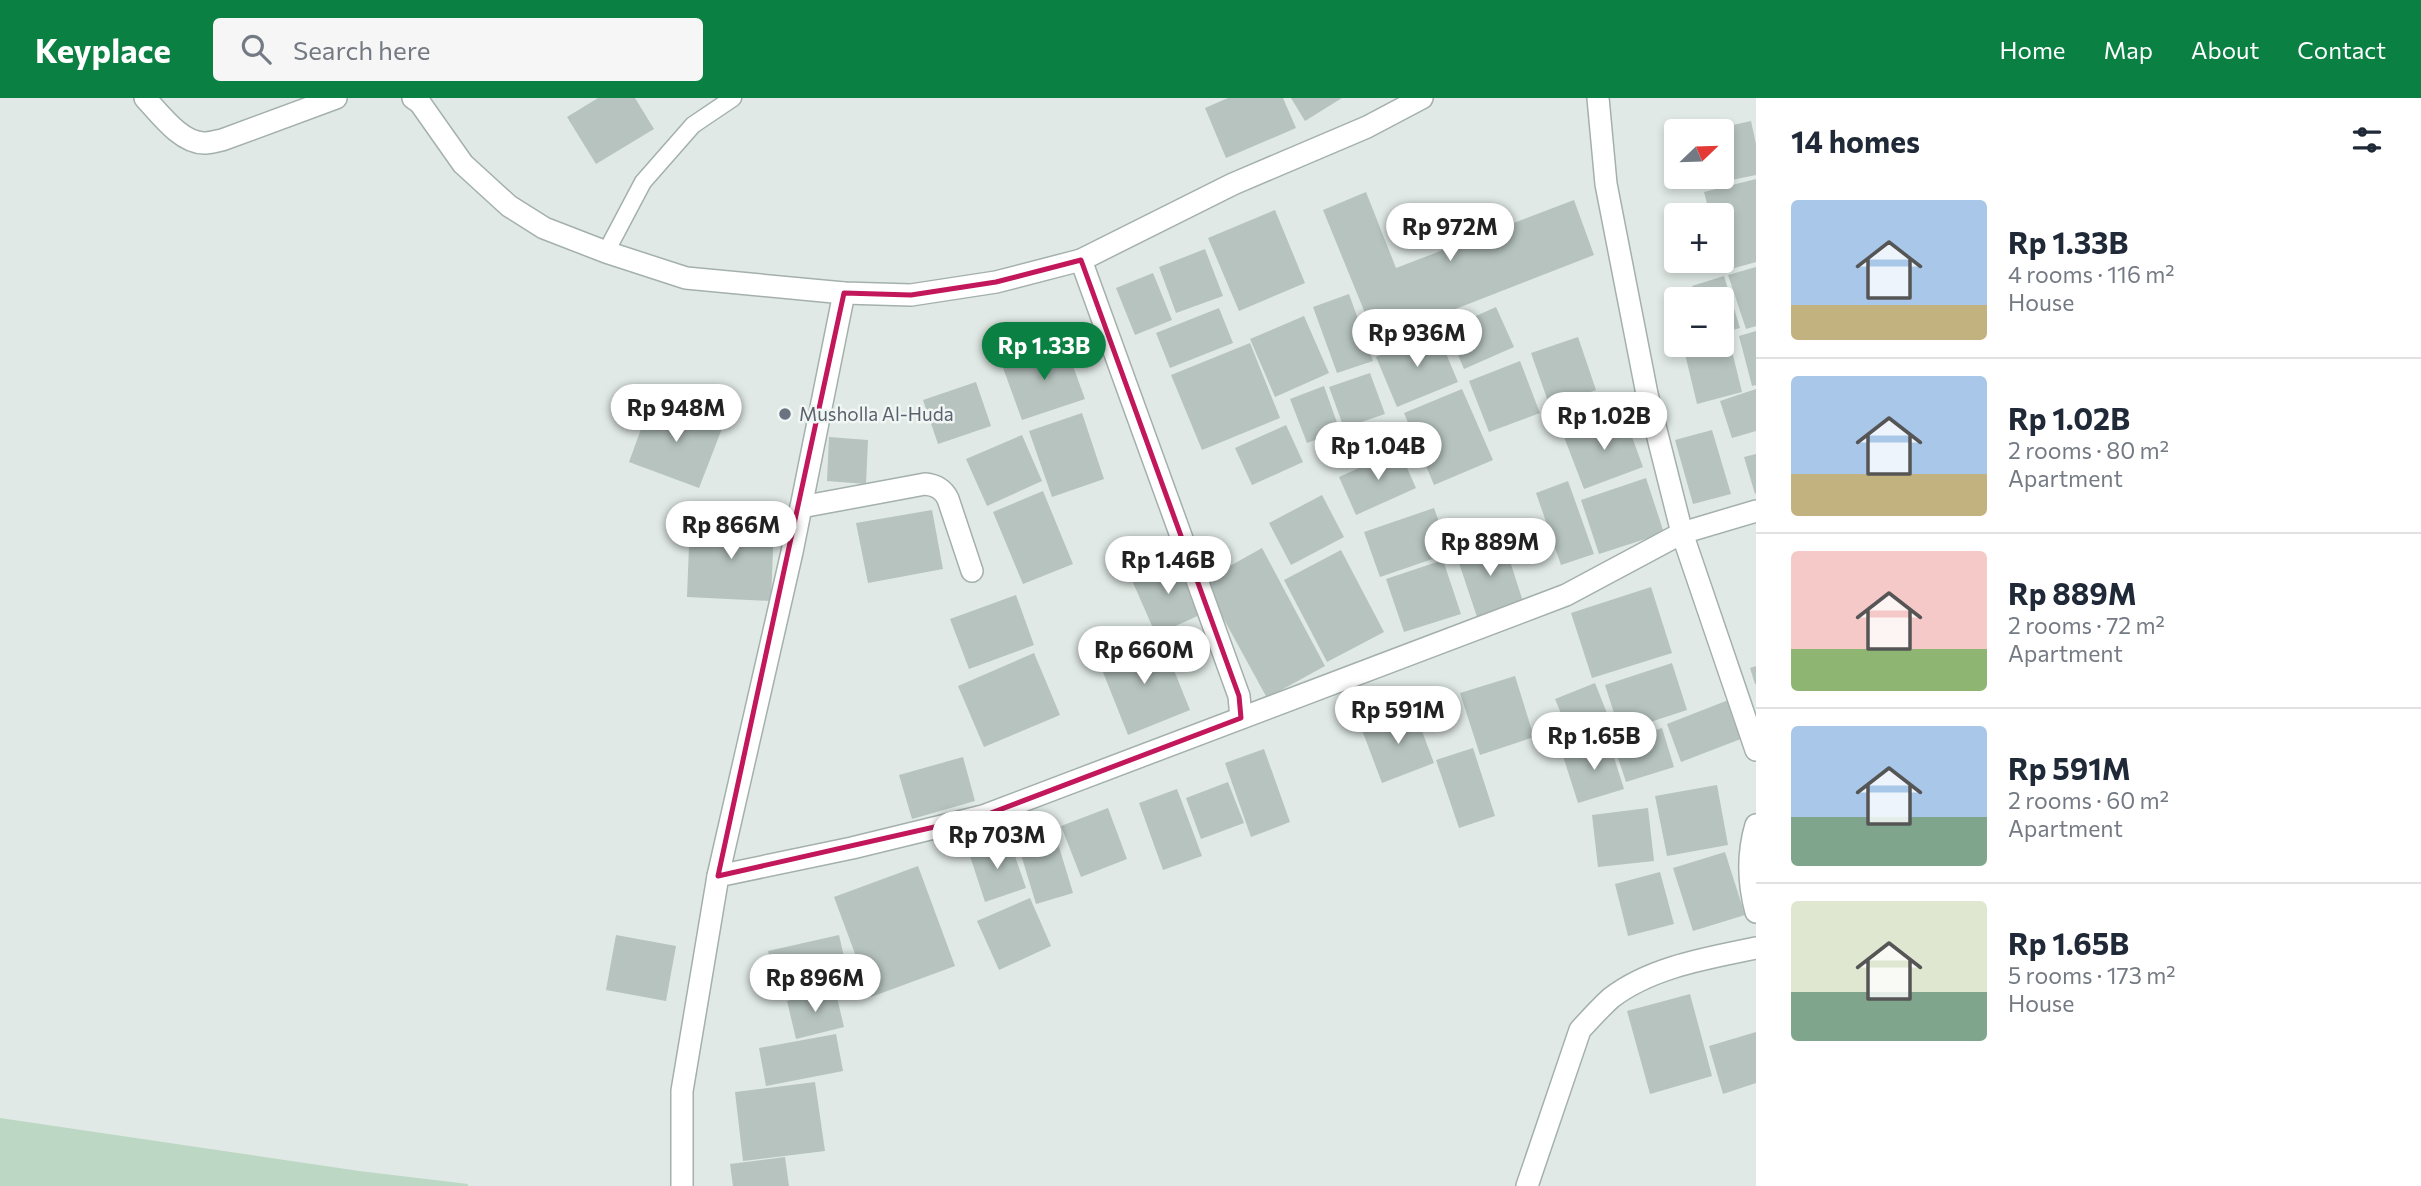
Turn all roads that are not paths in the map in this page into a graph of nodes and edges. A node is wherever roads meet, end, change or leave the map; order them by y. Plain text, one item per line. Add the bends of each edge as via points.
1 (145, 98) edge
2 (336, 98) edge
3 (413, 98) edge
4 (733, 98) edge
5 (1422, 98) edge
6 (1598, 98) edge
7 (606, 252) junction
8 (1081, 260) junction
9 (844, 293) junction
10 (801, 507) junction
11 (1756, 511) edge
12 (1682, 533) junction
13 (972, 571) dead end
14 (1241, 718) junction
15 (1756, 750) edge
16 (1756, 825) edge
17 (718, 876) junction
18 (1756, 912) edge
19 (1756, 948) edge
20 (682, 1186) edge
21 (1527, 1186) edge

1 - 2 street via 179,132 204,143
3 - 7 street via 463,164 509,206 544,228
4 - 7 lane via 693,125 643,181
5 - 8 street
6 - 12 street via 1606,184 1644,380
7 - 9 street via 686,278
8 - 9 street via 996,282 911,295
8 - 14 street via 1239,696
9 - 10 street
10 - 13 street via 932,485 948,499
10 - 17 street
11 - 12 street
12 - 14 street via 1566,595
12 - 15 street
14 - 17 street via 983,816
16 - 18 street via 1749,858
17 - 20 street via 682,1091
19 - 21 street via 1652,976 1598,1010 1580,1030

